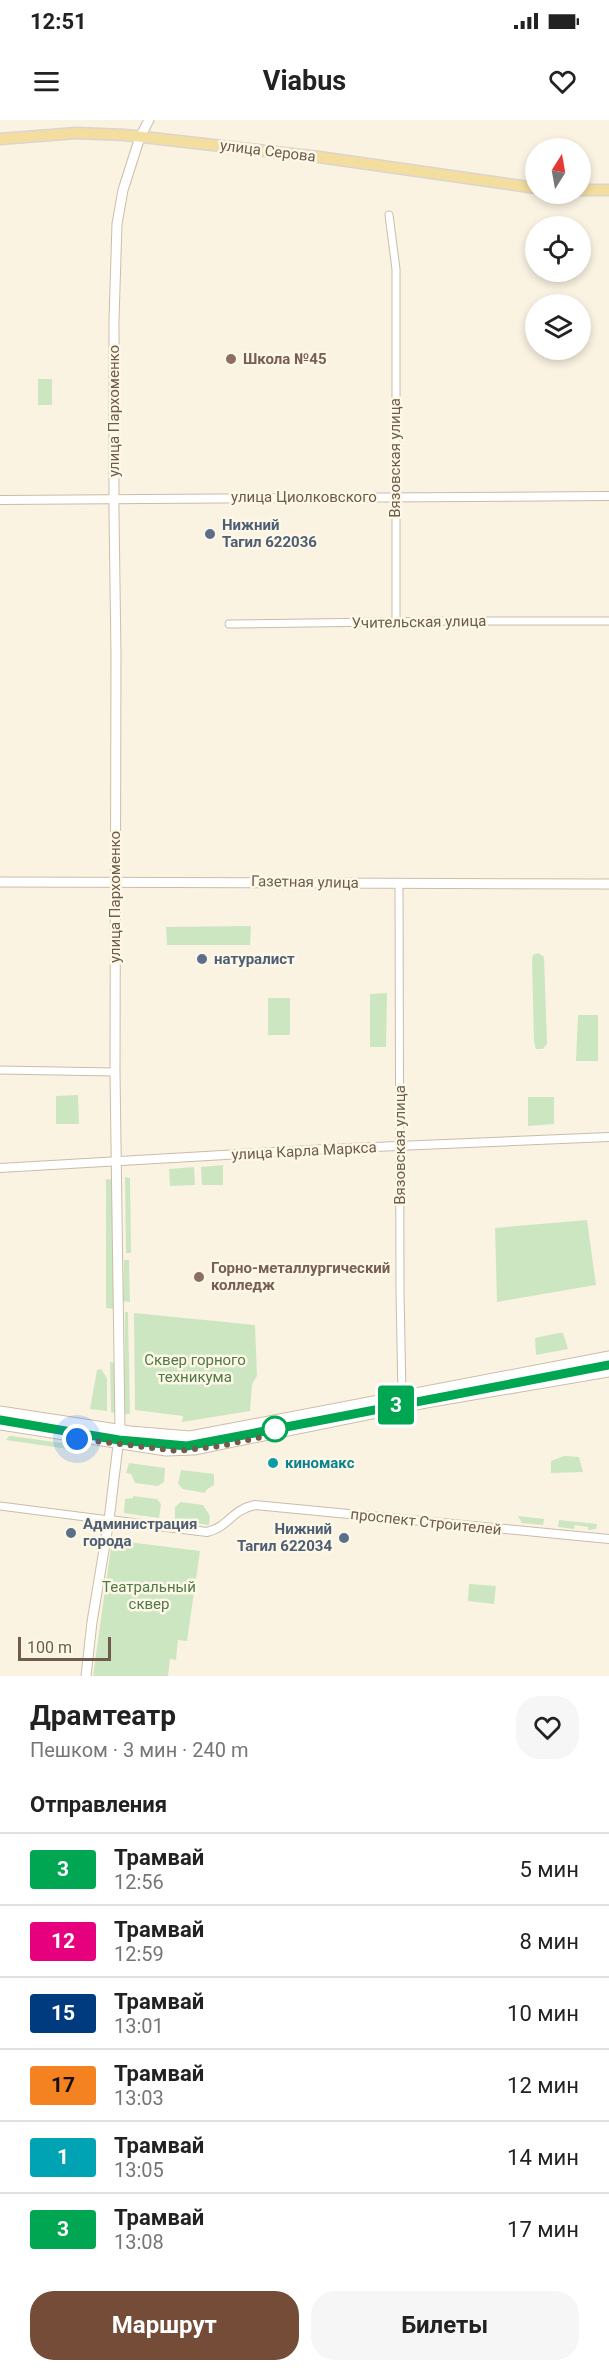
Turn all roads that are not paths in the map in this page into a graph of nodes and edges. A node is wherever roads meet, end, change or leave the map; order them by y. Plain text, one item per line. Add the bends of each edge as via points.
1 (149, 120) edge
2 (140, 136) junction
3 (0, 139) edge
4 (525, 186) edge
5 (591, 190) edge
6 (609, 190) edge
7 (389, 215) dead end
8 (609, 495) edge
9 (395, 497) junction
10 (114, 498) junction
11 (0, 500) edge
12 (609, 621) edge
13 (396, 622) junction
14 (229, 624) dead end
15 (0, 882) edge
16 (115, 882) junction
17 (399, 883) junction
18 (609, 884) edge
19 (0, 1070) edge
20 (115, 1072) junction
21 (609, 1137) edge
22 (399, 1146) junction
23 (117, 1161) junction
24 (0, 1168) edge
25 (609, 1356) edge
26 (609, 1372) edge
27 (402, 1395) junction
28 (405, 1407) junction
29 (0, 1411) edge
30 (0, 1425) edge
31 (120, 1429) junction
32 (119, 1444) junction
33 (0, 1506) edge
34 (109, 1520) junction
35 (609, 1539) edge
36 (86, 1676) edge

1 - 2 main road, улица Пархоменко
2 - 3 main road, улица Серова via 76,133
2 - 4 main road, улица Серова
2 - 10 main road, улица Пархоменко via 117,224
5 - 6 main road
7 - 9 street, Вязовская улица via 396,269
8 - 9 street, улица Циолковского
9 - 10 street, улица Циолковского
9 - 13 street, Вязовская улица
10 - 11 street, улица Циолковского
10 - 16 main road, улица Пархоменко
12 - 13 street, Учительская улица
13 - 14 street, Учительская улица
15 - 16 main road, Газетная улица
16 - 17 main road, Газетная улица
16 - 20 main road, улица Пархоменко
17 - 18 main road, Газетная улица
17 - 22 street, Вязовская улица
19 - 20 street
20 - 23 main road, улица Пархоменко
21 - 22 street, улица Карла Маркса
22 - 23 street, улица Карла Маркса
22 - 27 street, Вязовская улица
23 - 24 street, улица Карла Маркса
23 - 31 main road, улица Пархоменко
25 - 27 main road
26 - 28 main road
27 - 28 street, Вязовская улица
27 - 31 main road via 190,1436
28 - 32 main road via 194,1450 166,1451
29 - 31 main road
30 - 32 main road
31 - 32 main road, улица Пархоменко
32 - 34 main road, улица Пархоменко
33 - 34 street
34 - 35 street, проспект Строителей via 207,1532 220,1528 244,1507 255,1505
34 - 36 main road, улица Пархоменко

